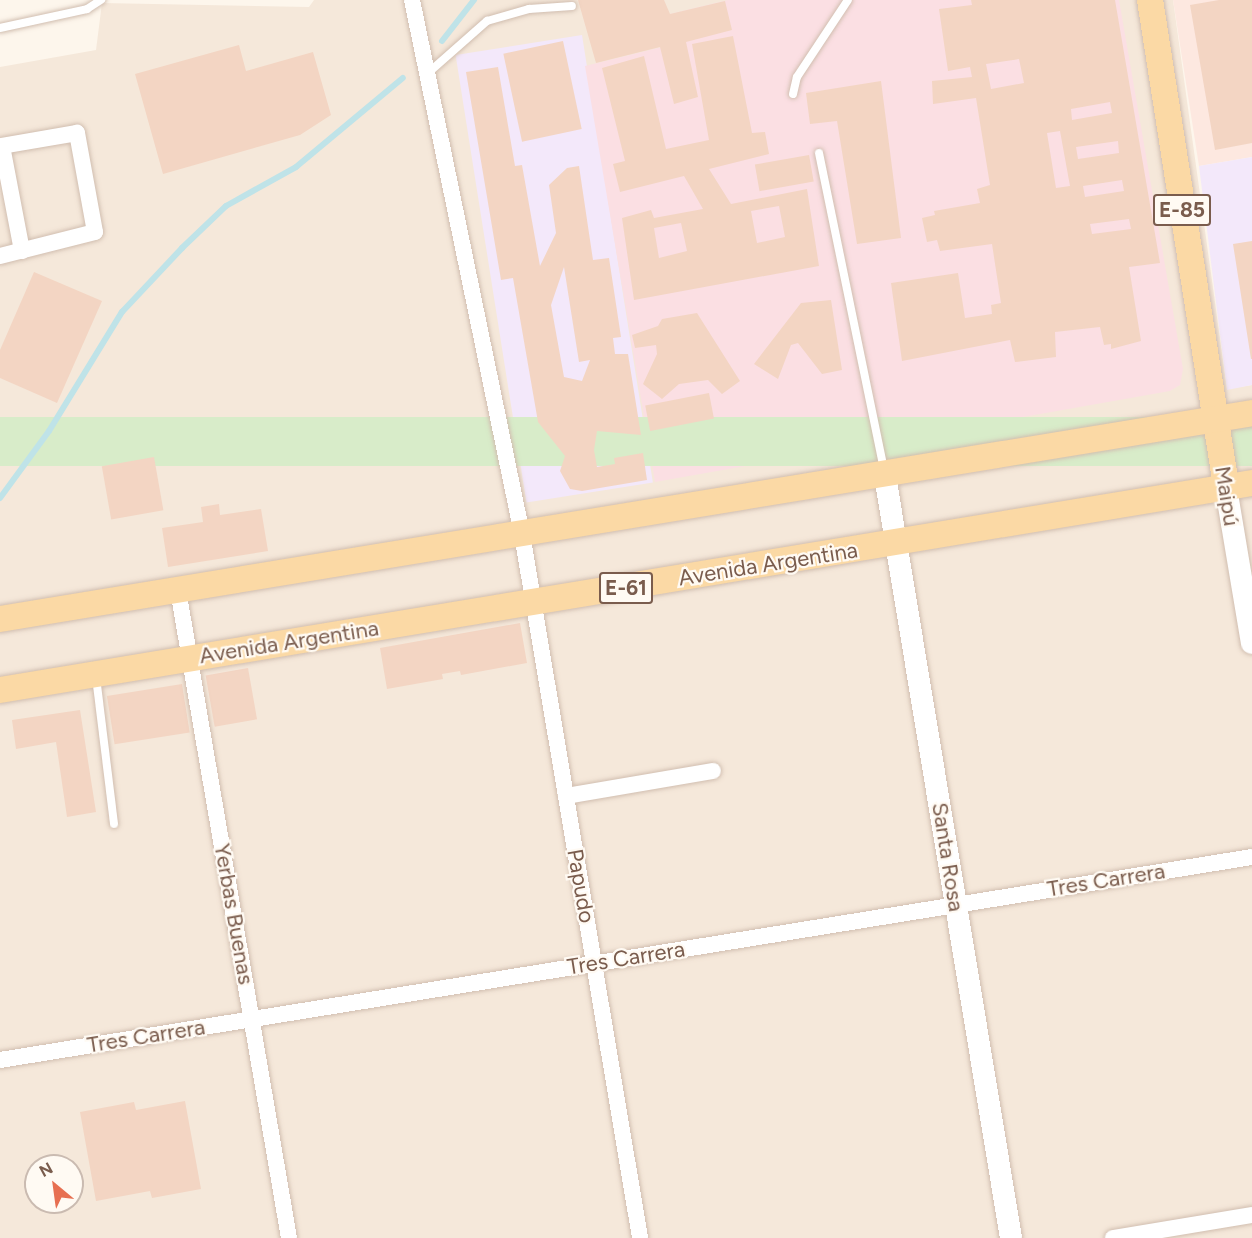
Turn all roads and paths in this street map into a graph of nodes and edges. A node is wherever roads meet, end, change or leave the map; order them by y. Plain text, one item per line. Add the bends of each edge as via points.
1 (101, 0) edge
2 (412, 0) edge
3 (848, 0) edge
4 (1150, 0) edge
5 (572, 6) dead end
6 (0, 28) edge
7 (428, 73) junction
8 (793, 94) dead end
9 (819, 153) dead end
10 (22, 250) junction
11 (0, 256) edge
12 (1252, 413) edge
13 (1215, 420) junction
14 (885, 476) junction
15 (1252, 483) edge
16 (1226, 488) junction
17 (522, 534) junction
18 (896, 543) junction
19 (1246, 563) edge
20 (178, 590) junction
21 (534, 604) junction
22 (0, 619) edge
23 (1252, 644) edge
24 (190, 658) junction
25 (96, 674) junction
26 (0, 690) edge
27 (713, 771) dead end
28 (566, 796) junction
29 (114, 824) dead end
30 (1252, 857) edge
31 (956, 905) junction
32 (594, 963) junction
33 (252, 1019) junction
34 (0, 1060) edge
35 (1252, 1215) edge
36 (289, 1238) edge
37 (640, 1238) edge
38 (1011, 1238) edge
39 (1113, 1238) edge

1 - 6 lane via 87,9
2 - 7 street, Papudo
3 - 8 lane via 797,77
4 - 13 main road, E-85
5 - 7 lane via 529,9 487,21
7 - 17 street, Papudo
9 - 14 lane
10 - 10 street via 2,146 77,133 95,232
10 - 11 street
12 - 13 main road
13 - 14 main road
13 - 16 main road, Maipú / E-85
14 - 17 main road
14 - 18 main road, Santa Rosa
15 - 16 main road, Avenida Argentina / E-61
16 - 18 main road, Avenida Argentina / E-61
16 - 19 main road, Maipú
17 - 20 main road
17 - 21 street, Papudo
18 - 21 main road, Avenida Argentina / E-61
18 - 31 main road, Santa Rosa
19 - 23 main road, Maipú
20 - 22 main road
20 - 24 street, Yerbas Buenas
21 - 24 main road, Avenida Argentina / E-61
21 - 28 street, Papudo
24 - 25 main road, Avenida Argentina / E-61
24 - 33 street, Yerbas Buenas
25 - 26 main road, Avenida Argentina / E-61
25 - 29 lane
27 - 28 street
28 - 32 street, Papudo
30 - 31 street, Tres Carrera
31 - 32 street, Tres Carrera
31 - 38 main road, Santa Rosa
32 - 33 street, Tres Carrera
32 - 37 street, Papudo
33 - 34 street, Tres Carrera
33 - 36 street, Yerbas Buenas
35 - 39 street

